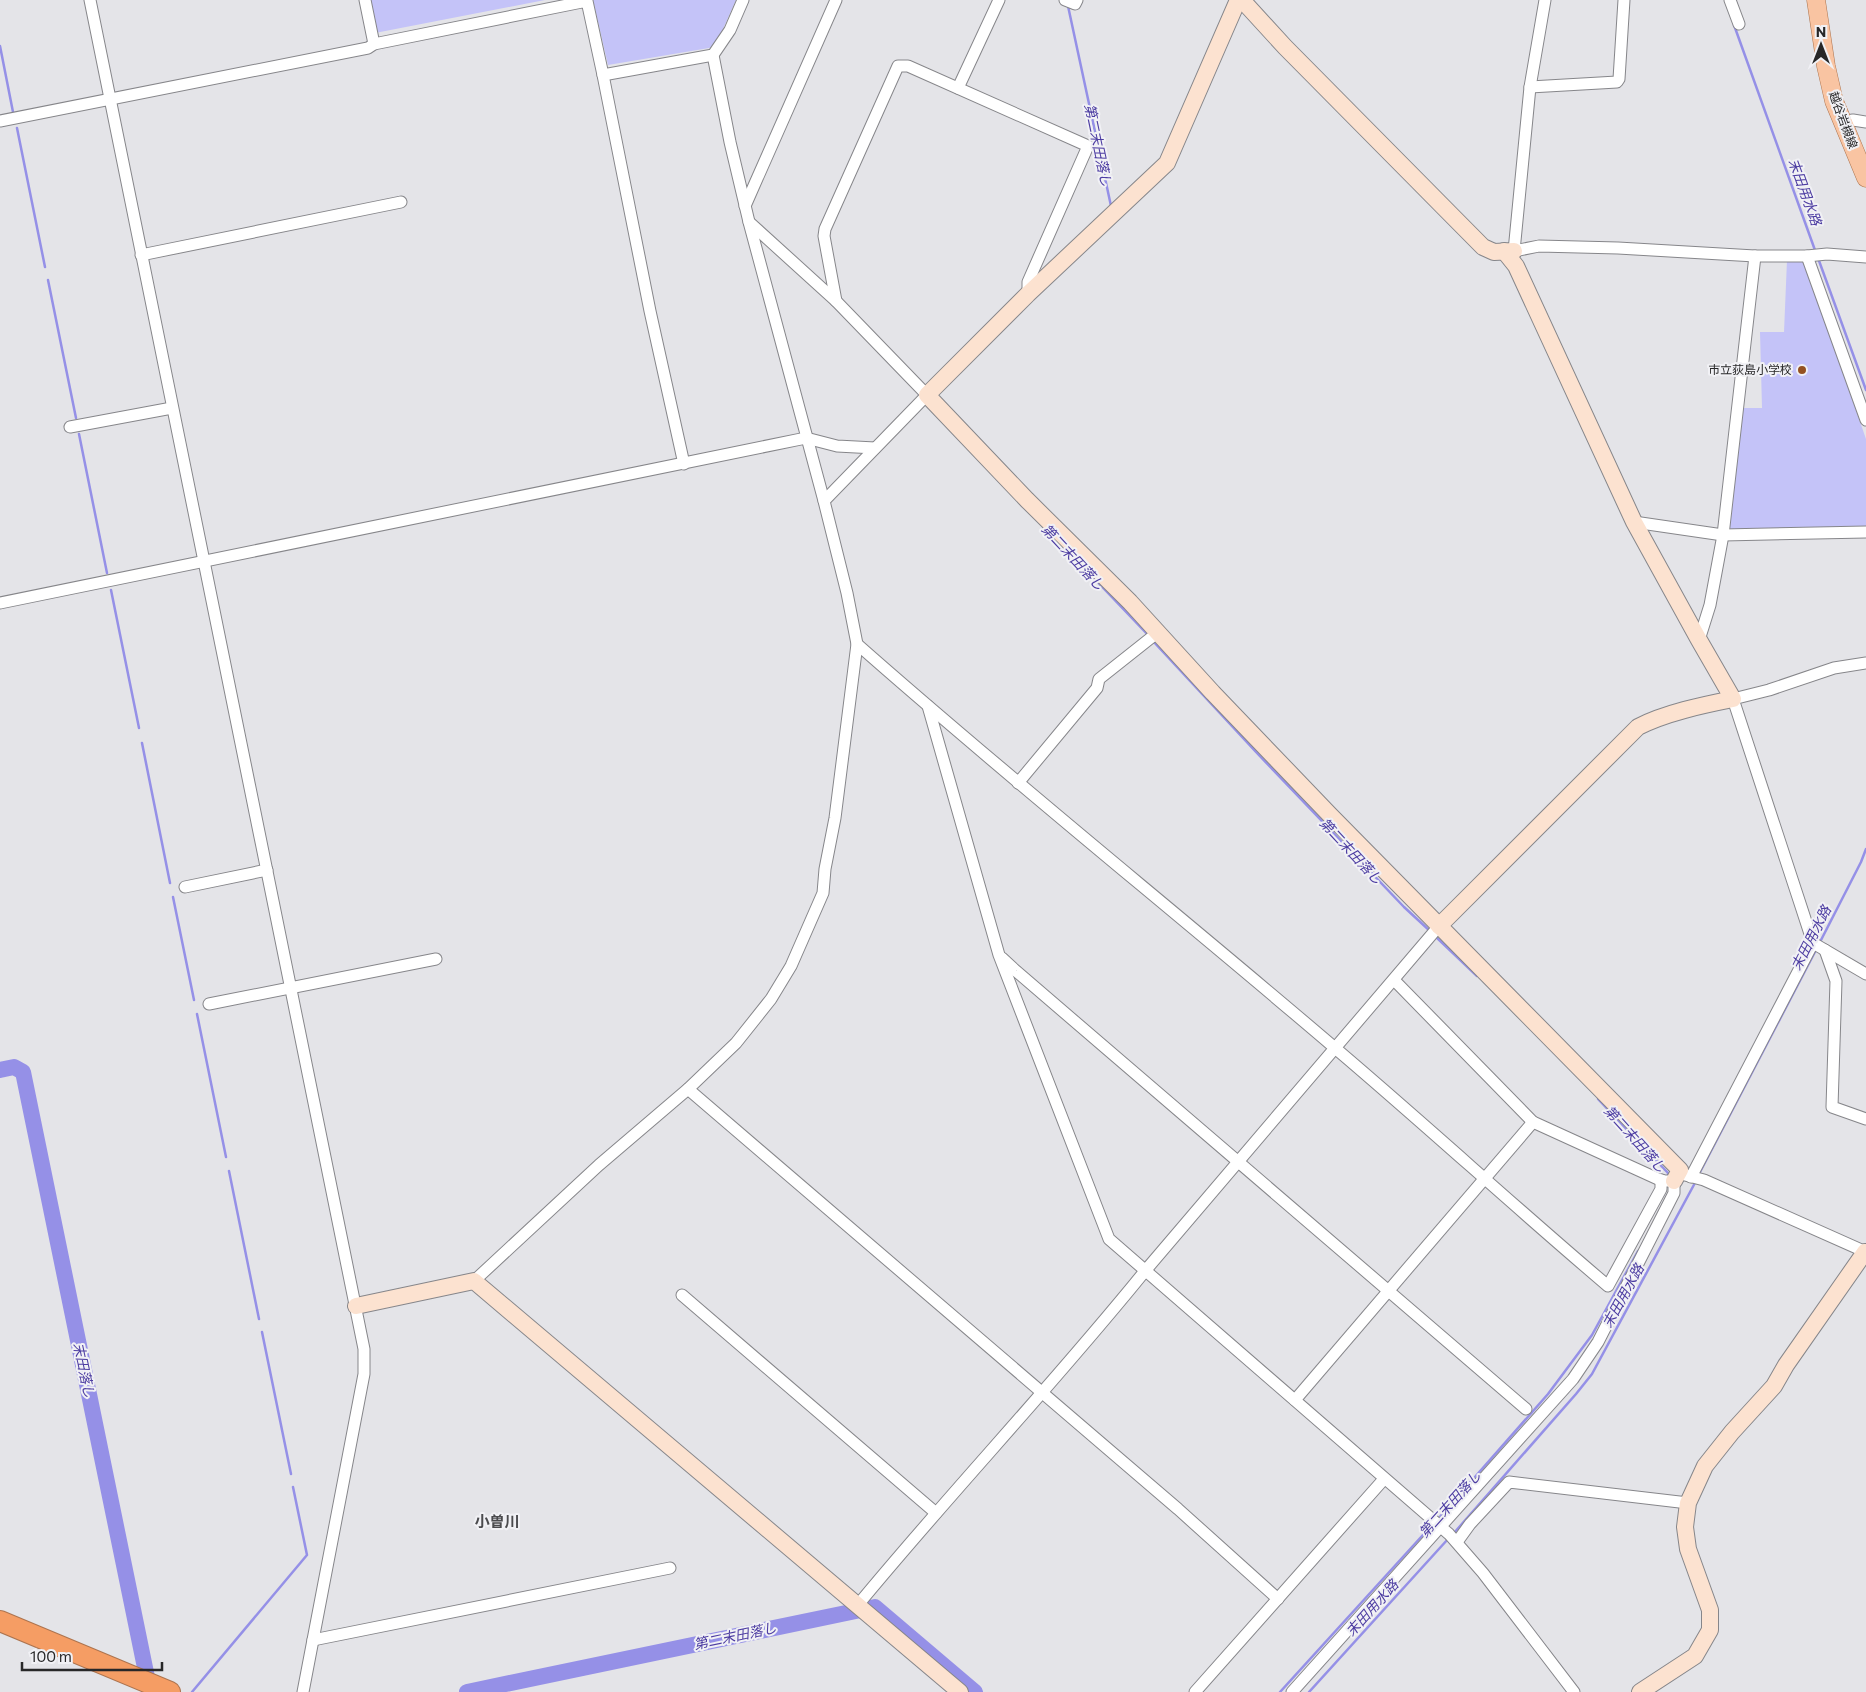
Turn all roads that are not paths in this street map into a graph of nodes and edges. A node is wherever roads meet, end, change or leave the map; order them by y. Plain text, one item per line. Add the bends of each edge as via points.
1 (90, 0) edge
2 (365, 0) edge
3 (743, 0) edge
4 (836, 0) edge
5 (999, 0) edge
6 (1066, 0) edge
7 (1077, 0) edge
8 (1240, 0) edge
9 (1544, 0) edge
10 (1624, 0) edge
11 (1730, 0) edge
12 (1816, 0) edge
13 (1740, 24) dead end
14 (374, 44) junction
15 (713, 55) junction
16 (603, 75) junction
17 (1530, 87) junction
18 (958, 88) junction
19 (110, 100) junction
20 (0, 122) edge
21 (1842, 122) junction
22 (1866, 122) edge
23 (1866, 178) edge
24 (401, 202) dead end
25 (745, 206) junction
26 (749, 222) junction
27 (1509, 251) junction
28 (141, 255) junction
29 (1755, 256) junction
30 (1807, 256) junction
31 (1866, 257) edge
32 (1028, 294) junction
33 (836, 301) junction
34 (927, 395) junction
35 (172, 408) junction
36 (1866, 420) edge
37 (70, 427) dead end
38 (806, 438) junction
39 (875, 448) junction
40 (684, 464) junction
41 (824, 501) junction
42 (1634, 522) junction
43 (1866, 532) edge
44 (1724, 535) junction
45 (204, 563) junction
46 (0, 603) edge
47 (1157, 633) junction
48 (1699, 640) junction
49 (857, 644) junction
50 (1866, 663) edge
51 (1733, 699) junction
52 (928, 706) junction
53 (1018, 783) junction
54 (267, 870) junction
55 (184, 887) dead end
56 (1440, 926) junction
57 (1813, 943) junction
58 (1825, 950) junction
59 (999, 954) junction
60 (436, 959) dead end
61 (1866, 974) edge
62 (1394, 980) junction
63 (291, 988) junction
64 (209, 1004) dead end
65 (1336, 1048) junction
66 (688, 1089) junction
67 (1866, 1119) edge
68 (1532, 1122) junction
69 (1238, 1162) junction
70 (1677, 1177) junction
71 (1484, 1180) junction
72 (1866, 1252) edge
73 (1145, 1271) junction
74 (474, 1280) junction
75 (1388, 1290) junction
76 (682, 1295) dead end
77 (356, 1306) junction
78 (1041, 1393) junction
79 (1295, 1400) junction
80 (1526, 1409) dead end
81 (1384, 1478) junction
82 (1688, 1503) junction
83 (936, 1513) junction
84 (1440, 1526) junction
85 (1457, 1542) junction
86 (670, 1568) dead end
87 (1278, 1599) junction
88 (857, 1606) junction
89 (0, 1621) edge
90 (0, 1634) edge
91 (313, 1640) junction
92 (136, 1692) edge
93 (170, 1692) edge
94 (303, 1692) edge
95 (960, 1692) edge
96 (1195, 1692) edge
97 (1292, 1692) edge
98 (1574, 1692) edge
99 (1640, 1692) edge

1 - 19 street
2 - 14 street
3 - 15 street via 730,30
4 - 25 street
5 - 18 street
6 - 7 street via 1075,4
8 - 27 street via 1483,247 1494,252
8 - 32 street via 1167,163
9 - 17 street
10 - 17 street via 1617,82
11 - 13 street
12 - 21 main road, 越谷岩槻線 via 1826,66
14 - 16 street via 586,1
14 - 19 street via 368,48
15 - 16 street
15 - 25 street
16 - 40 street
17 - 27 street
18 - 32 street via 1088,146 1028,282
18 - 33 street via 908,66 898,66 825,229
19 - 20 street
19 - 28 street
21 - 22 street
21 - 23 main road, 越谷岩槻線
24 - 28 street
25 - 26 street
26 - 33 street
26 - 38 street
27 - 29 street via 1539,246
27 - 42 street
28 - 35 street
29 - 30 street
29 - 44 street
30 - 31 street
30 - 36 street
32 - 34 street
33 - 34 street
34 - 39 street
34 - 47 street
35 - 37 street
35 - 45 street
38 - 39 street via 837,446
38 - 40 street
38 - 41 street
39 - 41 street
40 - 45 street
41 - 49 street
42 - 44 street
42 - 48 street
43 - 44 street
44 - 48 street via 1710,605
45 - 46 street
45 - 54 street
47 - 53 street via 1099,678 1098,688
47 - 56 street
48 - 51 street
49 - 52 street
49 - 66 street via 823,893 791,966 771,999 736,1043
50 - 51 street via 1834,668
51 - 56 street via 1652,721 1638,728
51 - 57 street
52 - 53 street
52 - 59 street
53 - 65 street
54 - 55 street
54 - 63 street
56 - 62 street
56 - 70 street
57 - 58 street
57 - 70 street
58 - 61 street
58 - 67 street via 1836,981 1832,1107
59 - 69 street
59 - 73 street via 1109,1239
60 - 63 street
62 - 65 street
62 - 68 street
63 - 64 street
63 - 77 street
65 - 69 street
65 - 71 street
66 - 74 street via 599,1165
66 - 78 street
68 - 70 street
68 - 71 street
69 - 73 street
69 - 75 street
70 - 71 street via 1661,1189 1608,1286
70 - 72 street via 1704,1180
70 - 84 street via 1674,1193 1598,1342 1573,1379
71 - 75 street
72 - 82 street via 1774,1386 1706,1466
73 - 78 street
73 - 79 street
74 - 77 street
74 - 88 street
75 - 79 street
75 - 80 street
76 - 83 street
77 - 91 street via 364,1349 364,1374
78 - 83 street
78 - 87 street
79 - 81 street
81 - 84 street
81 - 87 street
82 - 85 street via 1509,1482
82 - 99 street via 1685,1527 1688,1549 1710,1610 1710,1630 1695,1656
83 - 88 street
84 - 85 street
84 - 97 street
85 - 98 street
86 - 91 street
87 - 96 street
88 - 95 street
89 - 93 highway
90 - 92 highway
91 - 94 street

